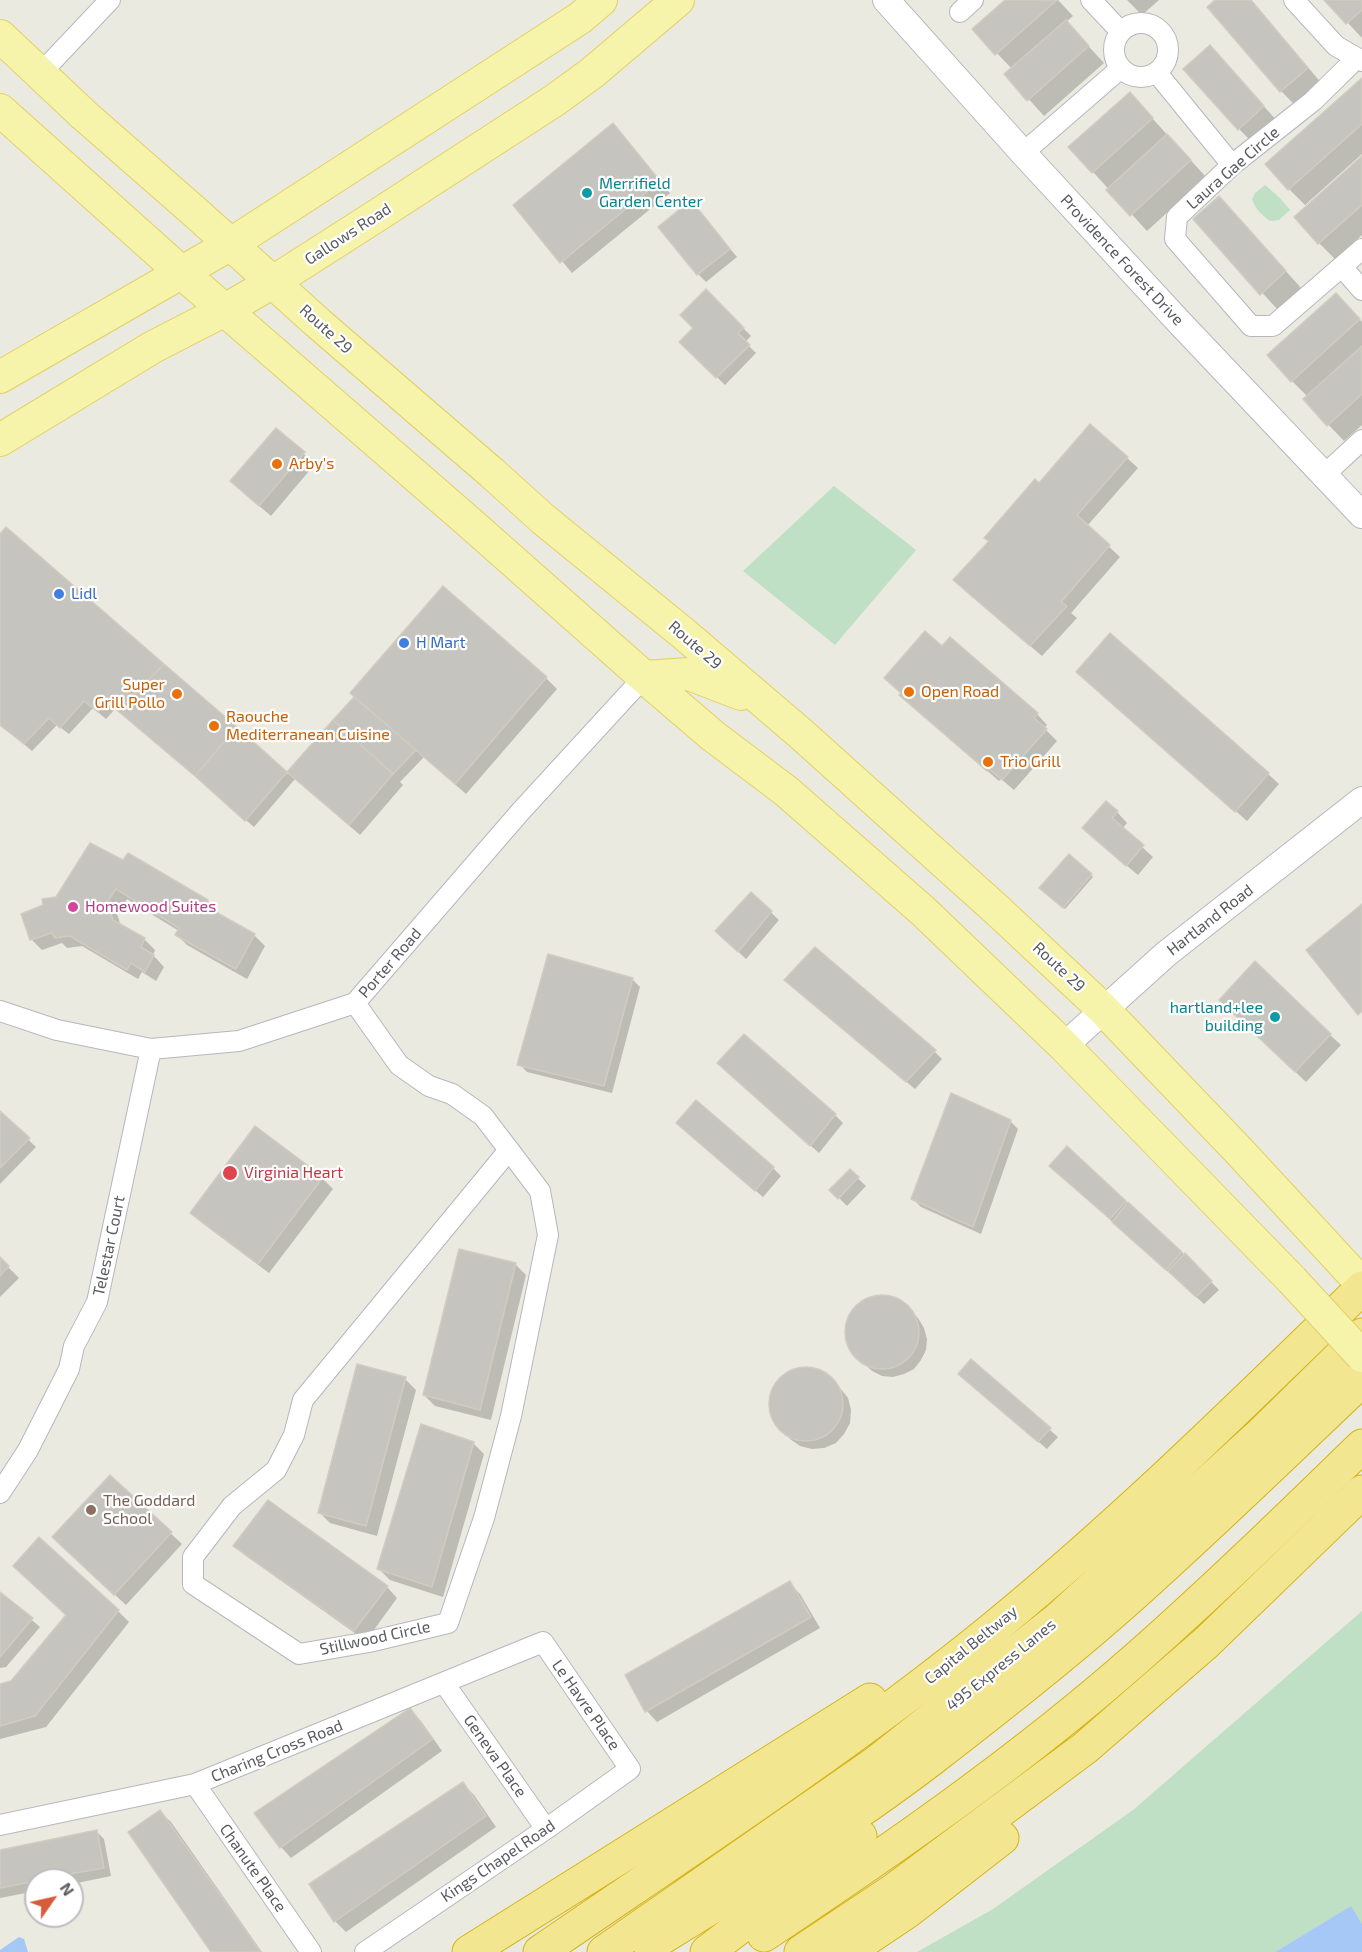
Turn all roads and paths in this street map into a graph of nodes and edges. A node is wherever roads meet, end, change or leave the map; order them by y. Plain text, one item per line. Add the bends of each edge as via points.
1 (110, 0) edge
2 (601, 0) edge
3 (678, 0) edge
4 (886, 0) edge
5 (1091, 0) edge
6 (1294, 0) edge
7 (1121, 32) junction
8 (0, 36) edge
9 (1359, 60) edge
10 (1121, 68) junction
11 (1157, 73) junction
12 (40, 74) junction
13 (0, 110) edge
14 (1023, 153) junction
15 (1232, 165) junction
16 (231, 244) junction
17 (1362, 249) edge
18 (1342, 267) junction
19 (182, 273) junction
20 (273, 282) junction
21 (1362, 290) edge
22 (225, 310) junction
23 (0, 377) edge
24 (0, 440) edge
25 (1362, 440) edge
26 (1324, 475) junction
27 (1362, 515) edge
28 (644, 677) junction
29 (761, 701) junction
30 (1362, 800) edge
31 (355, 1003) junction
32 (1104, 1010) junction
33 (0, 1011) edge
34 (1064, 1046) junction
35 (151, 1049) junction
36 (509, 1150) junction
37 (1362, 1286) edge
38 (1362, 1335) edge
39 (1362, 1356) edge
40 (1362, 1380) edge
41 (1362, 1406) edge
42 (1340, 1432) edge
43 (1362, 1492) edge
44 (0, 1493) edge
45 (543, 1642) joint
46 (1207, 1642) junction
47 (974, 1644) junction
48 (444, 1683) junction
49 (630, 1768) joint
50 (195, 1784) junction
51 (0, 1825) edge
52 (546, 1829) junction
53 (311, 1952) edge
54 (365, 1952) edge
55 (469, 1952) edge
56 (540, 1952) edge
57 (604, 1952) edge
58 (638, 1952) edge
59 (706, 1952) edge
60 (737, 1952) edge
61 (801, 1952) edge
62 (847, 1952) edge

1 - 12 street
2 - 16 main road via 580,18
3 - 20 main road, Gallows Road via 555,100
4 - 14 street, Providence Forest Drive
5 - 7 street
6 - 9 street via 1336,46
7 - 10 street via 1114,54
7 - 11 street via 1128,26 1146,23 1162,32 1168,58
8 - 12 main road, Route 29
9 - 15 street, Laura Gae Circle
10 - 11 street via 1142,78
10 - 14 street
11 - 15 street
12 - 16 main road, Route 29
13 - 19 main road
14 - 26 street, Providence Forest Drive
15 - 18 street, Laura Gae Circle via 1178,217 1175,239 1251,326 1273,326
16 - 19 main road
16 - 20 main road, Route 29
17 - 18 street, Laura Gae Circle
18 - 21 street
19 - 22 main road
19 - 23 main road
20 - 22 main road, Gallows Road
20 - 29 main road, Route 29 via 543,519
22 - 24 main road, Gallows Road via 153,347
22 - 28 main road
25 - 26 street
26 - 27 street, Providence Forest Drive
28 - 29 main road via 689,674
28 - 31 street, Porter Road via 521,811
28 - 34 main road via 712,736 786,791 923,911
29 - 32 main road, Route 29 via 855,781
30 - 32 street, Hartland Road via 1166,954
31 - 35 street, Porter Road via 239,1041
31 - 36 street, Stillwood Circle via 399,1065 483,1116
32 - 34 street, Hartland Road
32 - 37 main road, Route 29
33 - 35 street, Porter Road via 57,1030
34 - 39 main road, bridge
35 - 44 street, Telestar Court via 98,1302 28,1450
36 - 36 street, Stillwood Circle via 540,1191 548,1235 511,1416 484,1518 448,1623 369,1642 299,1653 193,1584 192,1557 232,1506 276,1470 294,1435 303,1400
37 - 47 highway, Capital Beltway via 1169,1474
38 - 57 highway, 495 Express Lanes via 1260,1435 1057,1620 877,1761
40 - 42 highway
41 - 42 highway
42 - 58 highway via 1212,1523 1123,1604 949,1745 822,1838
42 - 59 highway via 1176,1584 1008,1726
42 - 60 highway via 1243,1561 1136,1659 974,1789 877,1860
43 - 46 highway
45 - 48 street, Charing Cross Road
45 - 49 street, Le Havre Place
46 - 61 highway via 1085,1748 894,1890
46 - 62 highway via 1122,1732 1025,1819 908,1911
47 - 55 highway via 862,1705
47 - 56 highway, Capital Beltway via 836,1750
48 - 50 street, Charing Cross Road
48 - 52 street, Geneva Place
49 - 52 street, Kings Chapel Road
50 - 51 street, Charing Cross Road
50 - 53 street, Chanute Place
52 - 54 street, Kings Chapel Road

